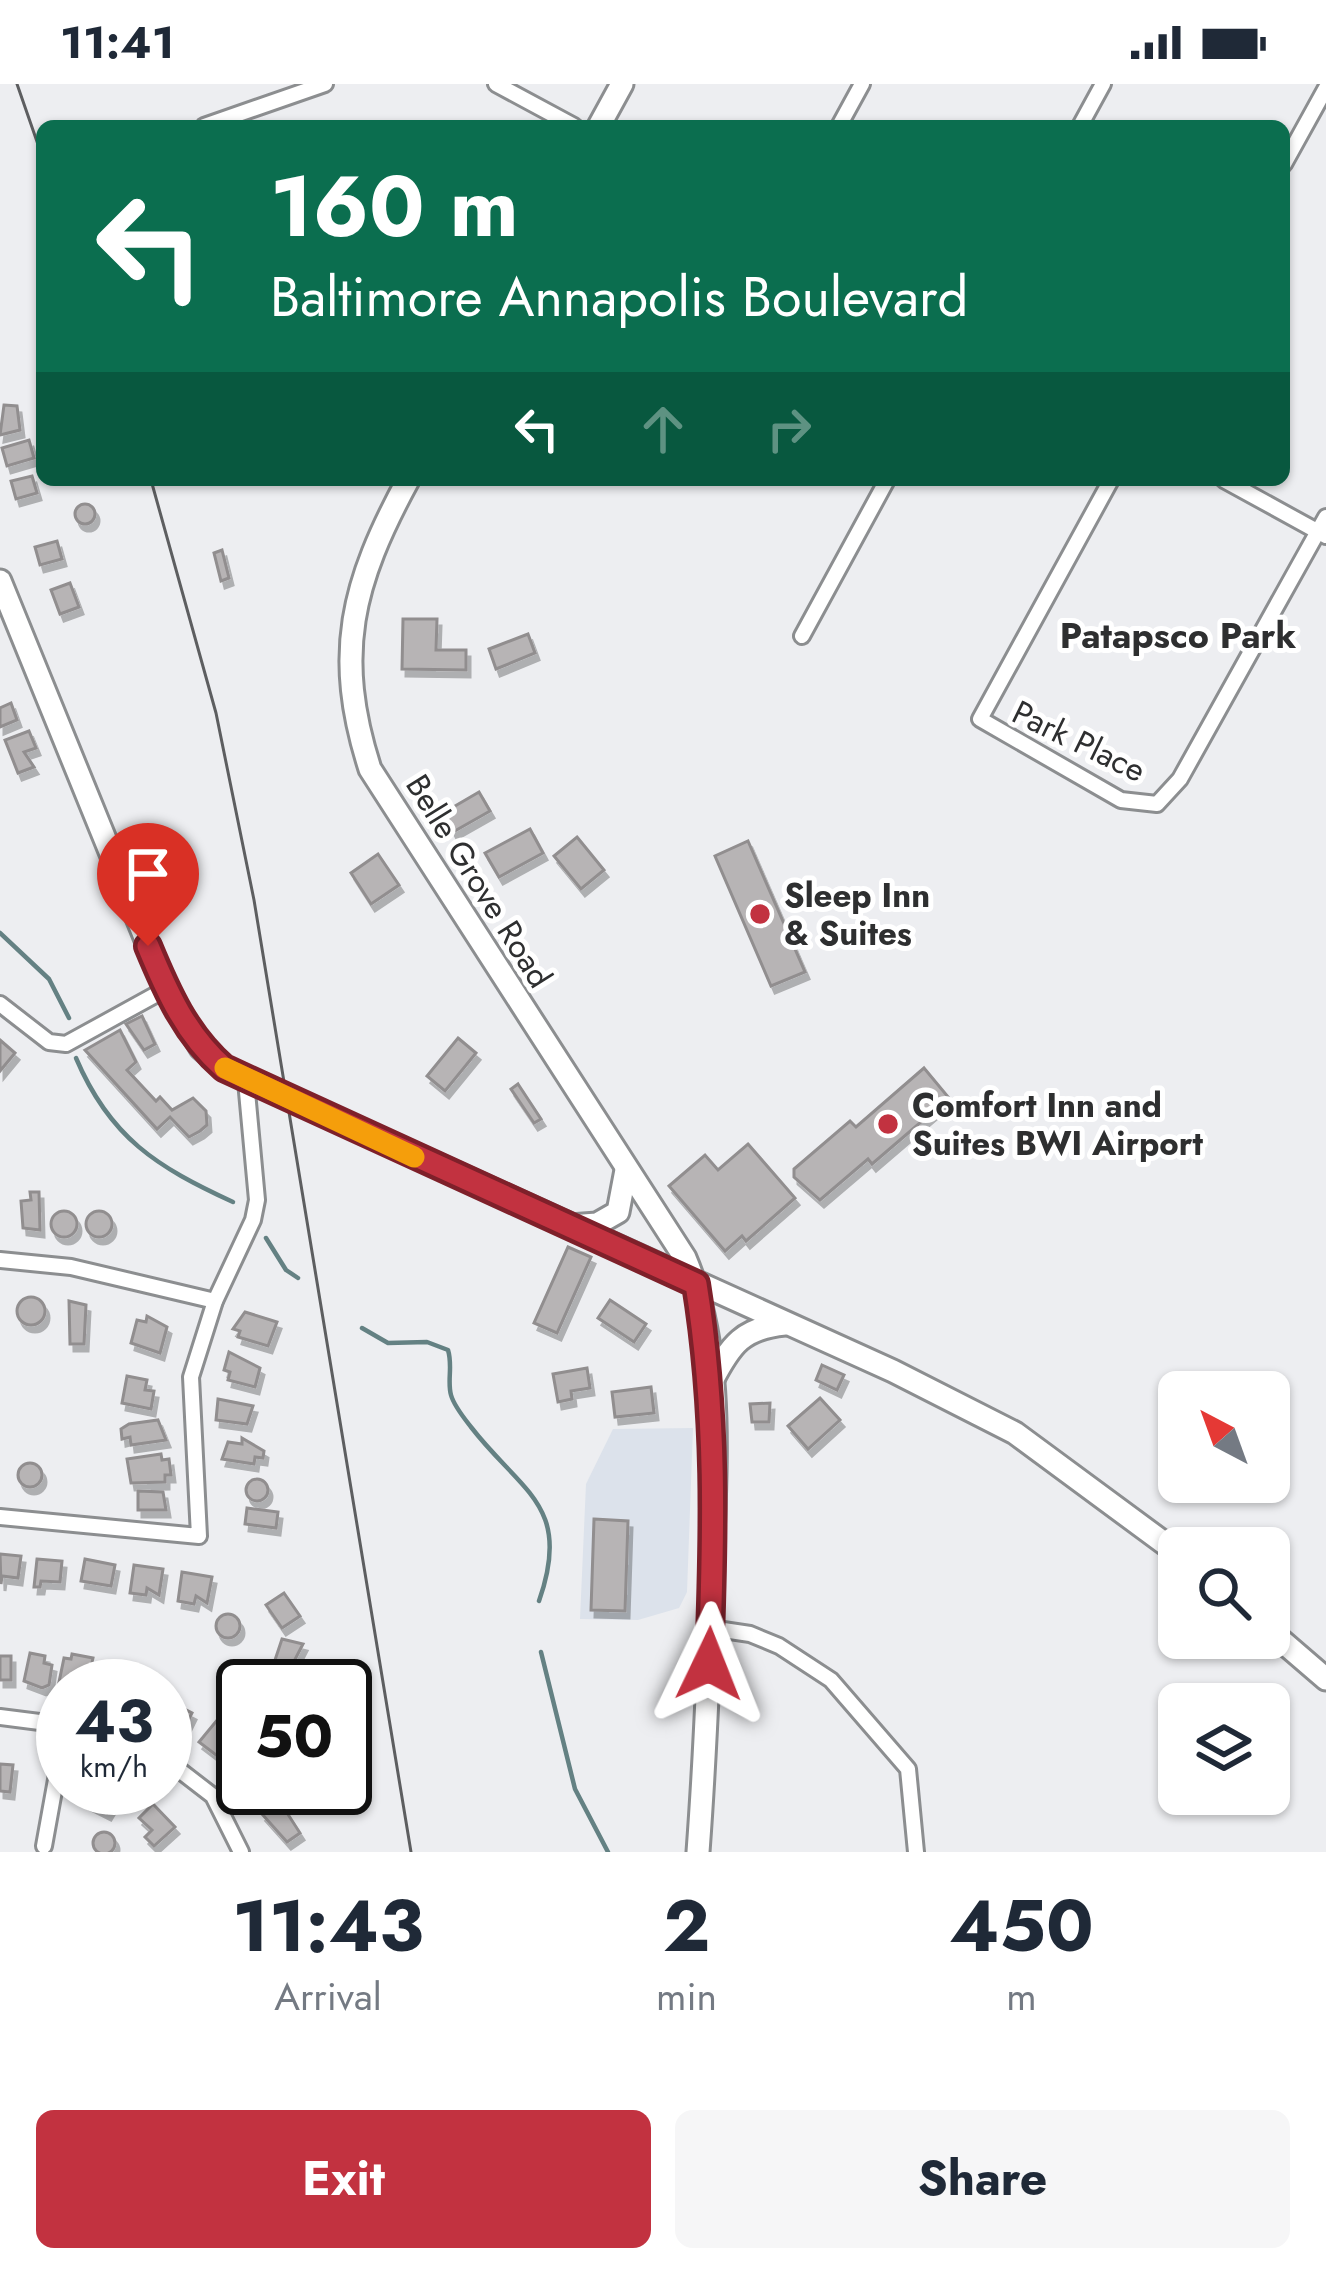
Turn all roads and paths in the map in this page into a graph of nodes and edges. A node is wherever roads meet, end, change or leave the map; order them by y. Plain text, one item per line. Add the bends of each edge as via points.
1 (325, 84) edge
2 (496, 84) edge
3 (622, 84) edge
4 (862, 84) edge
5 (1103, 84) edge
6 (1326, 88) edge
7 (221, 120) edge
8 (563, 120) edge
9 (602, 120) edge
10 (842, 120) edge
11 (1083, 120) edge
12 (1290, 153) edge
13 (405, 486) edge
14 (884, 486) edge
15 (1108, 486) edge
16 (1235, 486) edge
17 (1326, 517) edge
18 (1322, 534) edge
19 (0, 581) edge
20 (802, 636) dead end
21 (166, 988) junction
22 (0, 1004) edge
23 (246, 1081) junction
24 (626, 1170) junction
25 (566, 1227) junction
26 (0, 1260) edge
27 (696, 1284) junction
28 (215, 1301) junction
29 (789, 1323) junction
30 (712, 1381) junction
31 (0, 1517) edge
32 (1158, 1539) edge
33 (710, 1628) junction
34 (1290, 1648) edge
35 (1326, 1679) edge
36 (0, 1717) edge
37 (36, 1722) edge
38 (192, 1780) edge
39 (50, 1815) edge
40 (44, 1846) dead end
41 (241, 1852) edge
42 (698, 1852) edge
43 (916, 1852) edge

1 - 7 street
2 - 8 street
3 - 9 main road
4 - 10 street
5 - 11 street
6 - 12 street
13 - 24 main road, Belle Grove Road via 361,576 352,617 349,677 358,733 390,807
14 - 20 street
15 - 18 street, Park Place via 980,719 1121,800 1157,804 1180,779
16 - 18 street
17 - 18 street
19 - 21 main road
21 - 22 street via 66,1043 49,1042
21 - 23 main road via 201,1048
23 - 25 main road
23 - 28 street via 257,1200
24 - 25 main road via 618,1212
24 - 27 main road, Belle Grove Road
25 - 27 main road
26 - 28 street via 71,1267
27 - 29 main road
27 - 30 main road
28 - 31 street via 191,1377 199,1536
29 - 30 main road via 746,1332
29 - 32 main road via 1015,1433
30 - 33 main road
33 - 42 main road
33 - 43 street via 779,1646 845,1695 908,1769
34 - 35 main road
36 - 37 street
38 - 41 street via 213,1796
39 - 40 street

